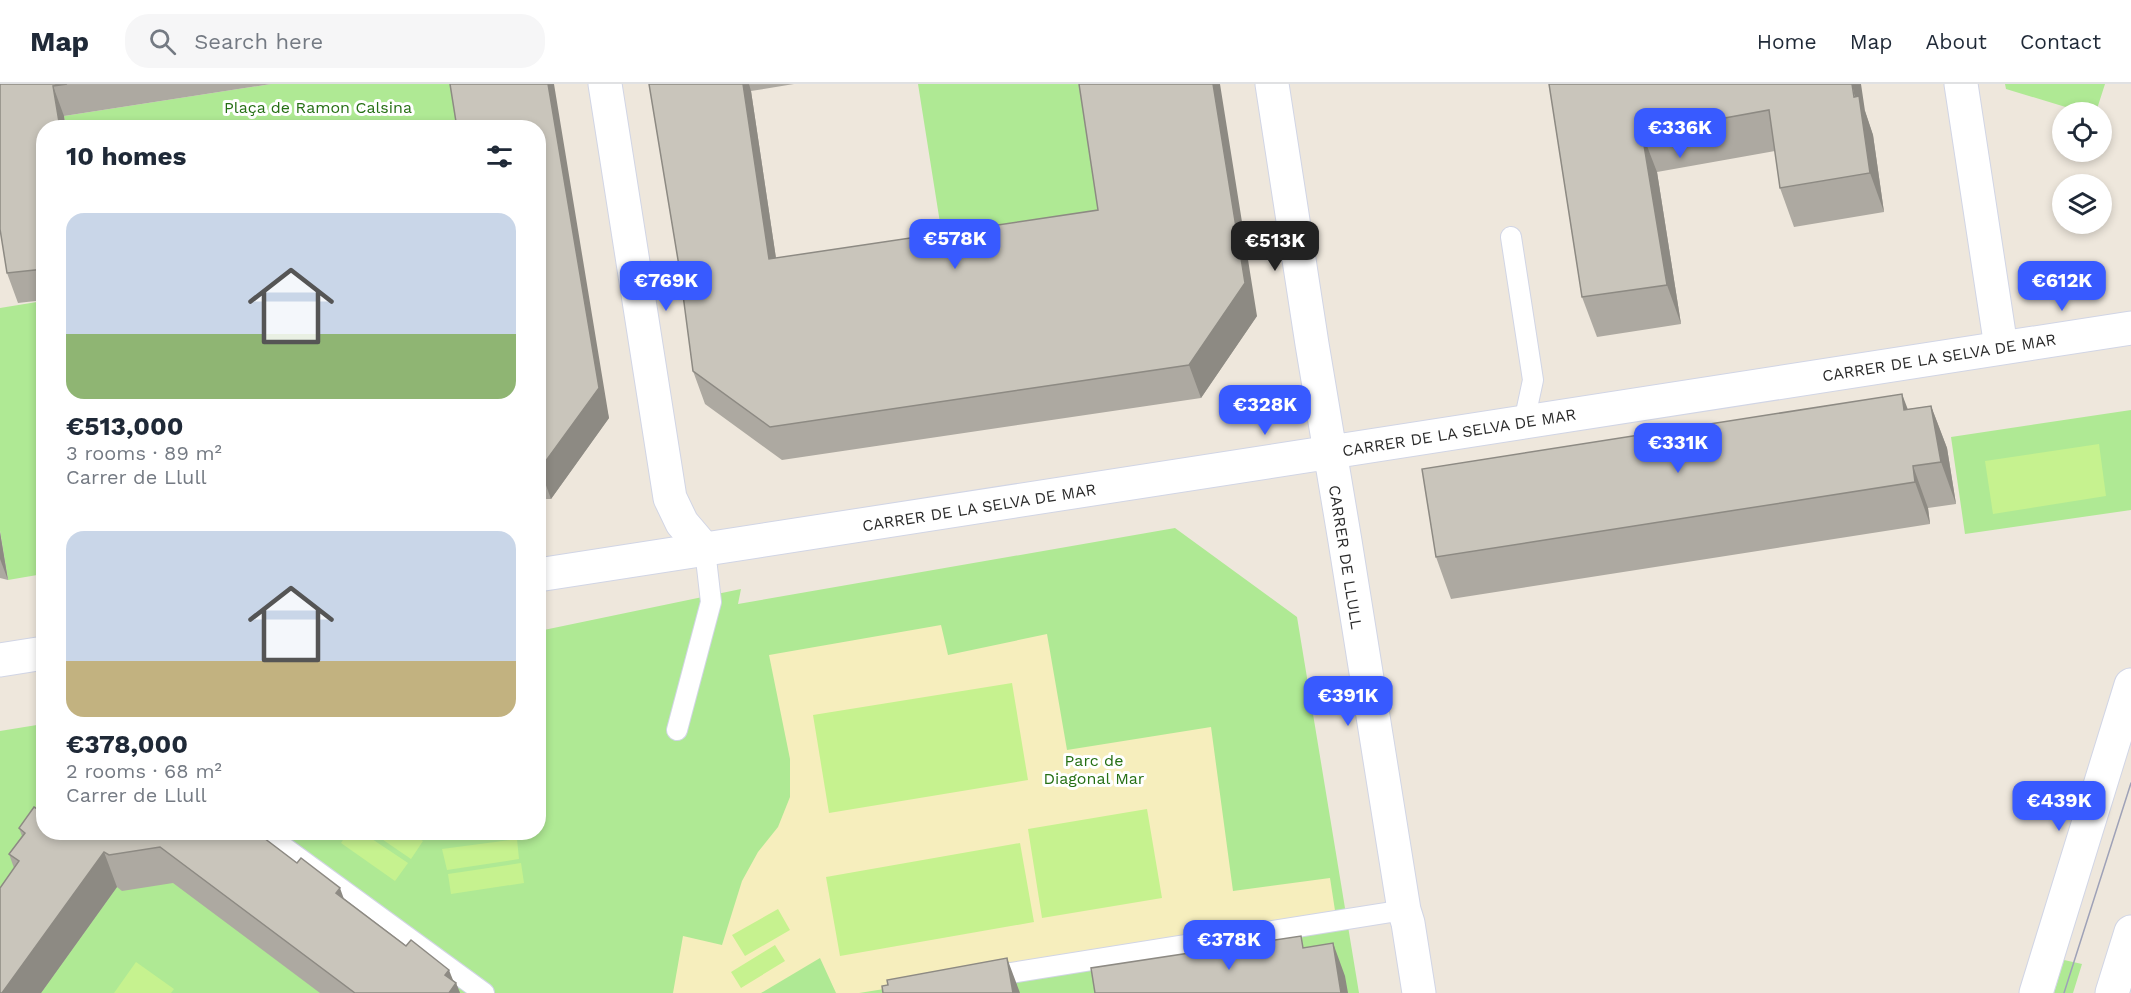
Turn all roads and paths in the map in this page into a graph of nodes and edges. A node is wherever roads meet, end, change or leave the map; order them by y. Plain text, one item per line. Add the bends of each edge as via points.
1 (605, 84) edge
2 (1272, 84) edge
3 (1961, 84) edge
4 (1511, 237) dead end
5 (2131, 328) edge
6 (2001, 347) junction
7 (1524, 422) junction
8 (1329, 452) junction
9 (705, 550) junction
10 (546, 574) edge
11 (36, 654) edge
12 (0, 660) edge
13 (2131, 686) edge
14 (677, 730) dead end
15 (274, 840) edge
16 (1404, 910) junction
17 (2131, 932) edge
18 (963, 980) edge
19 (484, 993) edge
20 (1419, 993) edge
21 (2036, 993) edge
22 (2112, 993) edge

1 - 9 street via 670,498 682,523
2 - 8 street, CARRER DE LLULL
3 - 6 street
4 - 7 lane via 1533,380
5 - 6 street, CARRER DE LA SELVA DE MAR
6 - 7 street, CARRER DE LA SELVA DE MAR
7 - 8 street, CARRER DE LA SELVA DE MAR
8 - 9 street, CARRER DE LA SELVA DE MAR
8 - 16 street, CARRER DE LLULL
9 - 10 street, CARRER DE LA SELVA DE MAR
9 - 14 lane via 711,602
11 - 12 street
13 - 21 street
15 - 19 lane
16 - 18 lane
16 - 20 street, CARRER DE LLULL
17 - 22 street

